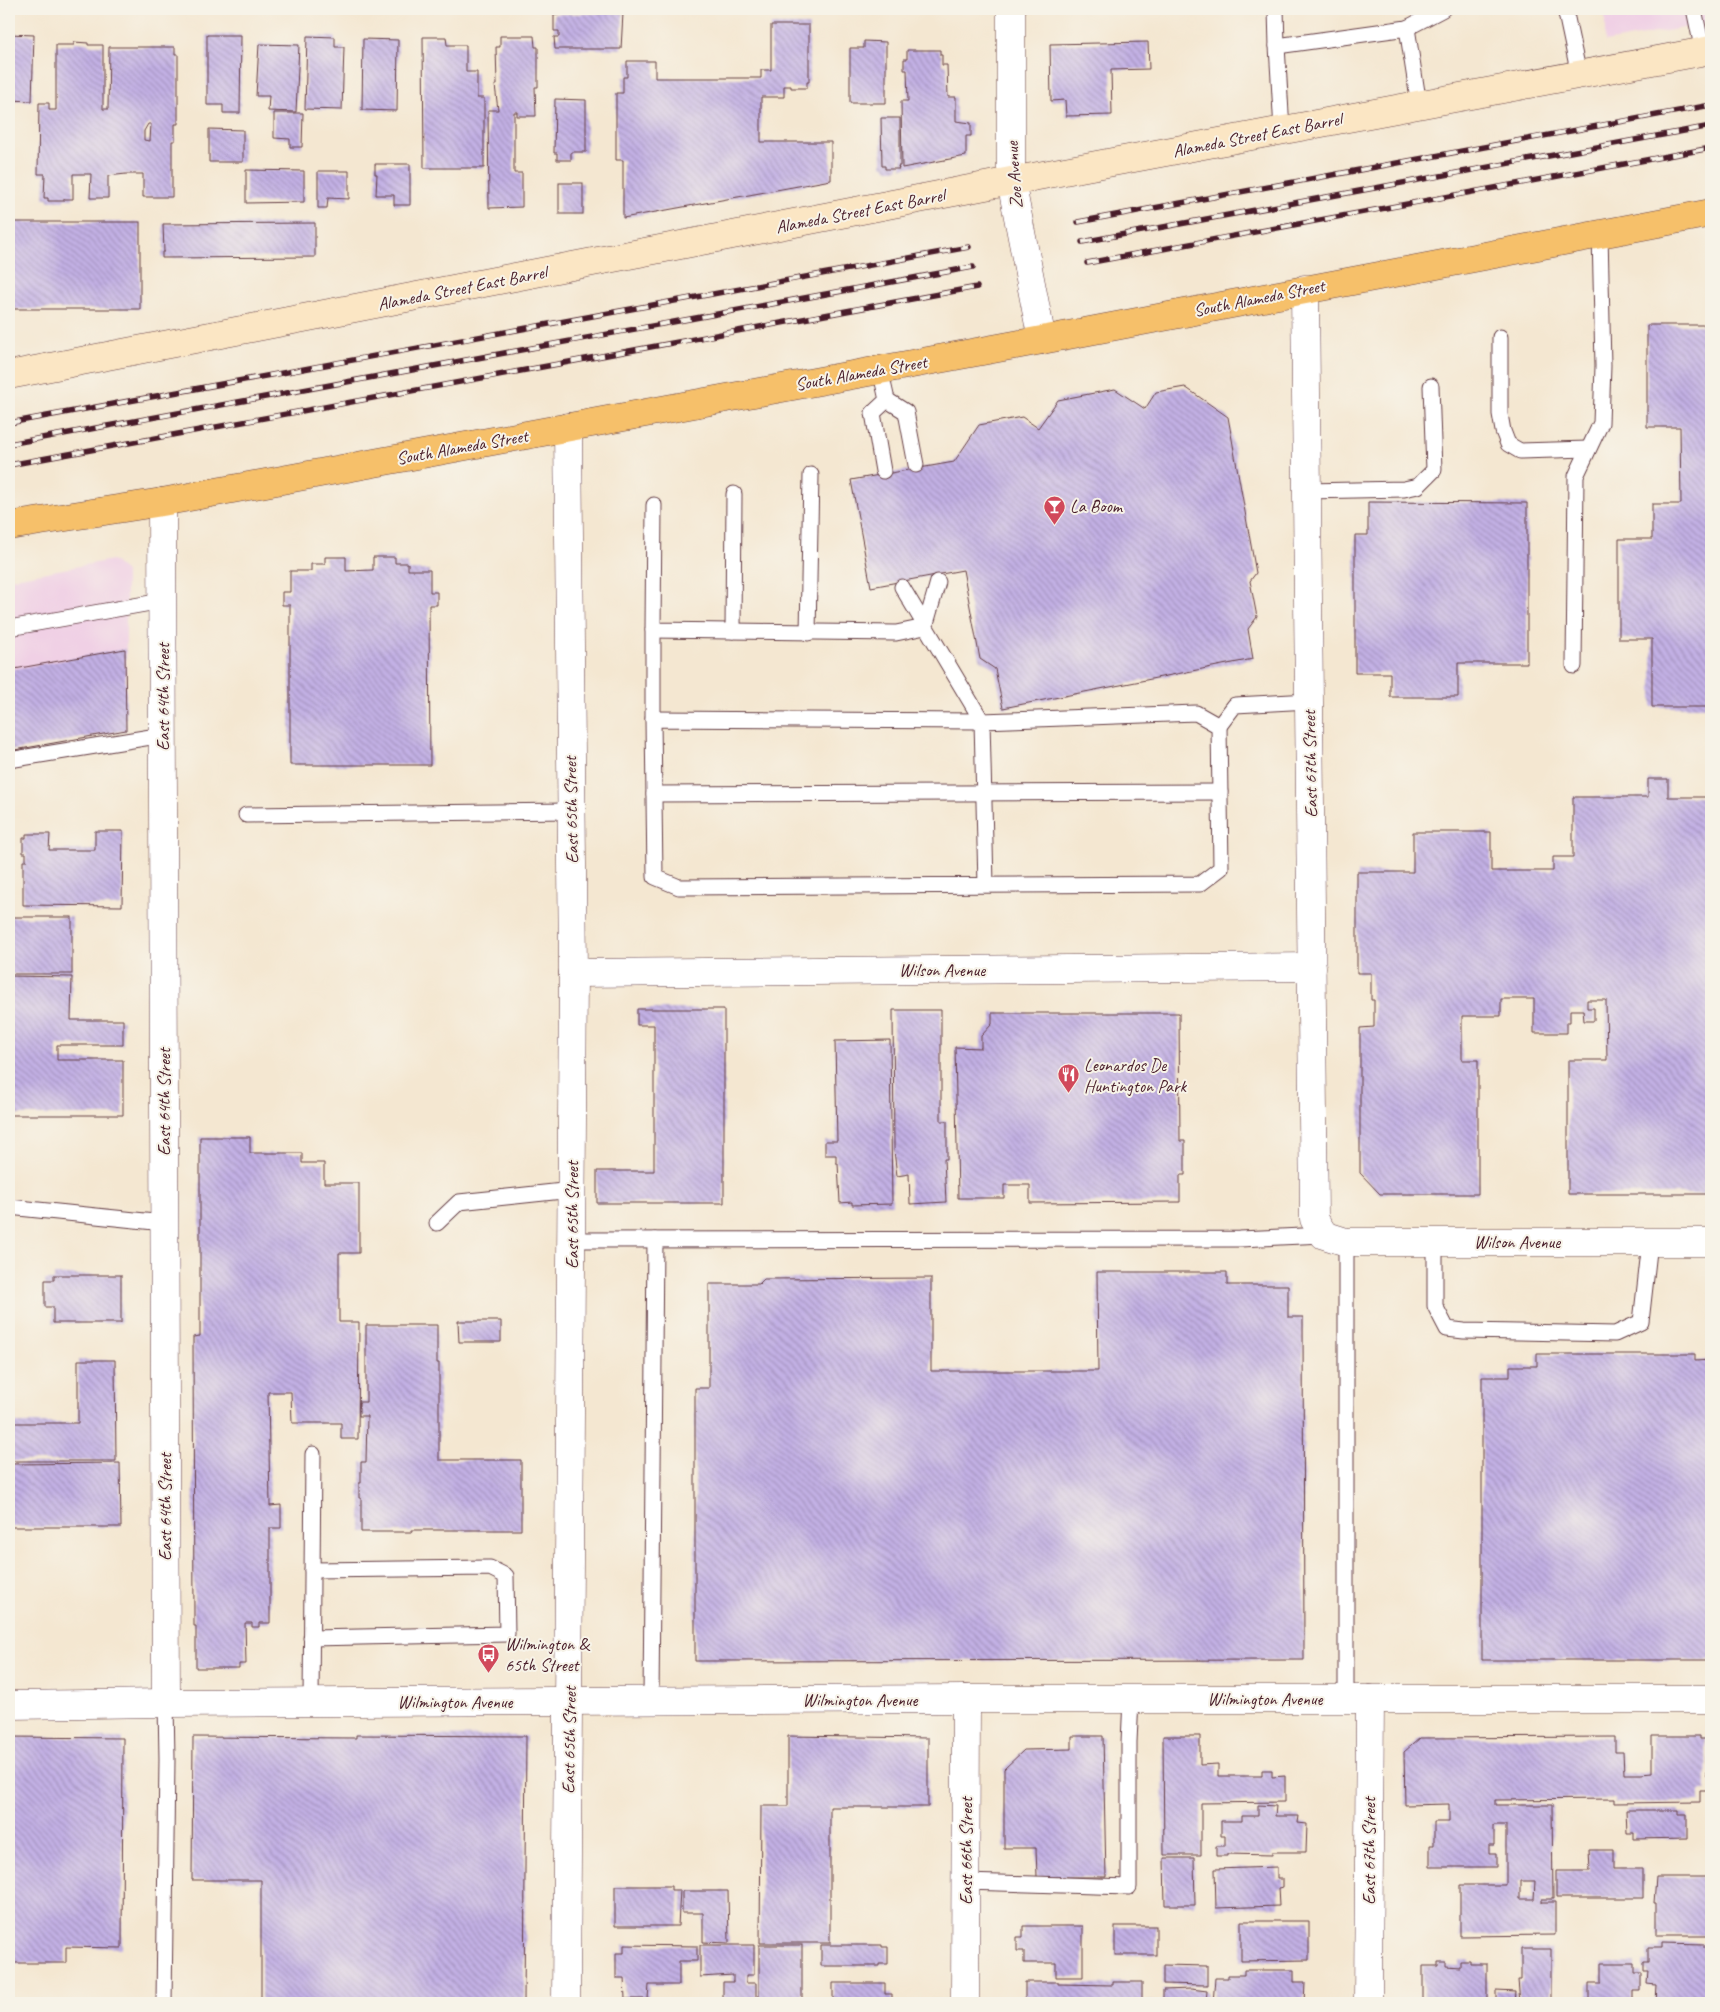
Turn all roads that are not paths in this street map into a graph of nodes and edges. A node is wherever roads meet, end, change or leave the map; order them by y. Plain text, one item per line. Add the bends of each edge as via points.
1 (1011, 9) edge
2 (1276, 9) edge
3 (1442, 9) edge
4 (1565, 9) edge
5 (1694, 9) edge
6 (1407, 28) junction
7 (1277, 46) junction
8 (1707, 51) edge
9 (1579, 75) junction
10 (1419, 105) junction
11 (1282, 130) junction
12 (1011, 181) junction
13 (1711, 213) edge
14 (1600, 234) junction
15 (1305, 289) junction
16 (1500, 337) dead end
17 (1042, 340) junction
18 (880, 370) junction
19 (9, 375) edge
20 (1431, 386) dead end
21 (887, 400) junction
22 (568, 427) junction
23 (1588, 449) junction
24 (916, 465) dead end
25 (883, 471) dead end
26 (812, 475) dead end
27 (1307, 491) junction
28 (734, 494) dead end
29 (162, 502) junction
30 (654, 505) dead end
31 (9, 526) edge
32 (938, 582) dead end
33 (902, 587) dead end
34 (162, 601) junction
35 (924, 627) junction
36 (9, 628) edge
37 (653, 630) junction
38 (733, 631) junction
39 (808, 633) junction
40 (1574, 666) dead end
41 (1309, 701) junction
42 (653, 719) junction
43 (982, 721) junction
44 (1219, 726) junction
45 (163, 735) junction
46 (9, 760) edge
47 (985, 792) junction
48 (1220, 792) junction
49 (654, 794) junction
50 (571, 811) junction
51 (246, 815) dead end
52 (986, 885) junction
53 (1312, 967) junction
54 (573, 973) junction
55 (572, 1190) junction
56 (9, 1207) edge
57 (437, 1223) dead end
58 (164, 1224) junction
59 (1335, 1238) junction
60 (572, 1240) junction
61 (656, 1240) junction
62 (1435, 1242) junction
63 (1650, 1242) junction
64 (1711, 1242) edge
65 (313, 1454) dead end
66 (312, 1570) junction
67 (311, 1638) junction
68 (1711, 1699) edge
69 (966, 1700) junction
70 (1131, 1700) junction
71 (1358, 1700) junction
72 (651, 1701) junction
73 (311, 1702) junction
74 (569, 1702) junction
75 (166, 1703) junction
76 (9, 1705) edge
77 (965, 1882) junction
78 (164, 2003) edge
79 (566, 2003) edge
80 (965, 2003) edge
81 (1368, 2003) edge

1 - 12 street, Zoe Avenue
2 - 7 lane
3 - 6 lane
4 - 9 lane
5 - 8 lane
6 - 7 lane
6 - 10 lane
7 - 11 lane
8 - 9 street, Alameda Street East Barrel
9 - 10 street, Alameda Street East Barrel
10 - 11 street, Alameda Street East Barrel
11 - 12 street, Alameda Street East Barrel
12 - 17 street, Zoe Avenue
12 - 19 street, Alameda Street East Barrel
13 - 14 main road, South Alameda Street
14 - 15 main road, South Alameda Street
14 - 23 lane via 1601,423
15 - 17 main road, South Alameda Street
15 - 27 street, East 67th Street
16 - 23 lane via 1500,414 1508,444 1520,451
17 - 18 main road, South Alameda Street
18 - 21 lane
18 - 22 main road, South Alameda Street
20 - 27 lane via 1434,470 1418,486
21 - 24 lane via 906,412
21 - 25 lane via 872,413
22 - 29 main road, South Alameda Street
22 - 50 street, East 65th Street
23 - 40 lane via 1576,476
26 - 39 lane
27 - 41 street, East 67th Street
28 - 38 lane
29 - 31 main road, South Alameda Street
29 - 34 street, East 64th Street
30 - 37 lane
32 - 35 lane
33 - 35 lane
34 - 36 lane
34 - 45 street, East 64th Street
35 - 39 lane via 896,633
35 - 43 lane
37 - 38 lane
37 - 42 lane
38 - 39 lane
41 - 44 lane via 1235,706
41 - 53 street, East 67th Street
42 - 43 lane
42 - 49 lane
43 - 44 lane via 1196,714
43 - 47 lane
44 - 48 lane
45 - 46 lane
45 - 58 street, East 64th Street
47 - 48 lane
47 - 49 lane
47 - 52 lane
48 - 52 lane via 1221,868 1200,884
49 - 52 lane via 656,877 679,887
50 - 51 lane
50 - 54 street, East 65th Street
53 - 54 street, Wilson Avenue
53 - 59 street, East 67th Street via 1314,1219
54 - 55 street, East 65th Street
55 - 57 lane via 459,1202
55 - 60 street, East 65th Street
56 - 58 lane
58 - 75 street, East 64th Street
59 - 61 lane
59 - 62 street, Wilson Avenue
59 - 71 lane
60 - 61 lane
60 - 74 street, East 65th Street
61 - 72 lane
62 - 63 street, Wilson Avenue
62 - 63 lane via 1435,1306 1447,1329 1615,1334 1641,1322
63 - 64 street, Wilson Avenue
65 - 66 lane
66 - 67 lane
66 - 67 lane via 490,1568 506,1576 507,1634
67 - 73 lane
68 - 71 street, Wilmington Avenue
69 - 70 street, Wilmington Avenue
69 - 72 street, Wilmington Avenue
69 - 77 street, East 66th Street
70 - 71 street, Wilmington Avenue
70 - 77 lane via 1129,1887
71 - 81 street, East 67th Street
72 - 74 street, Wilmington Avenue
73 - 74 street, Wilmington Avenue
73 - 75 street, Wilmington Avenue
74 - 79 street, East 65th Street
75 - 76 street, Wilmington Avenue
75 - 78 lane
77 - 80 street, East 66th Street

